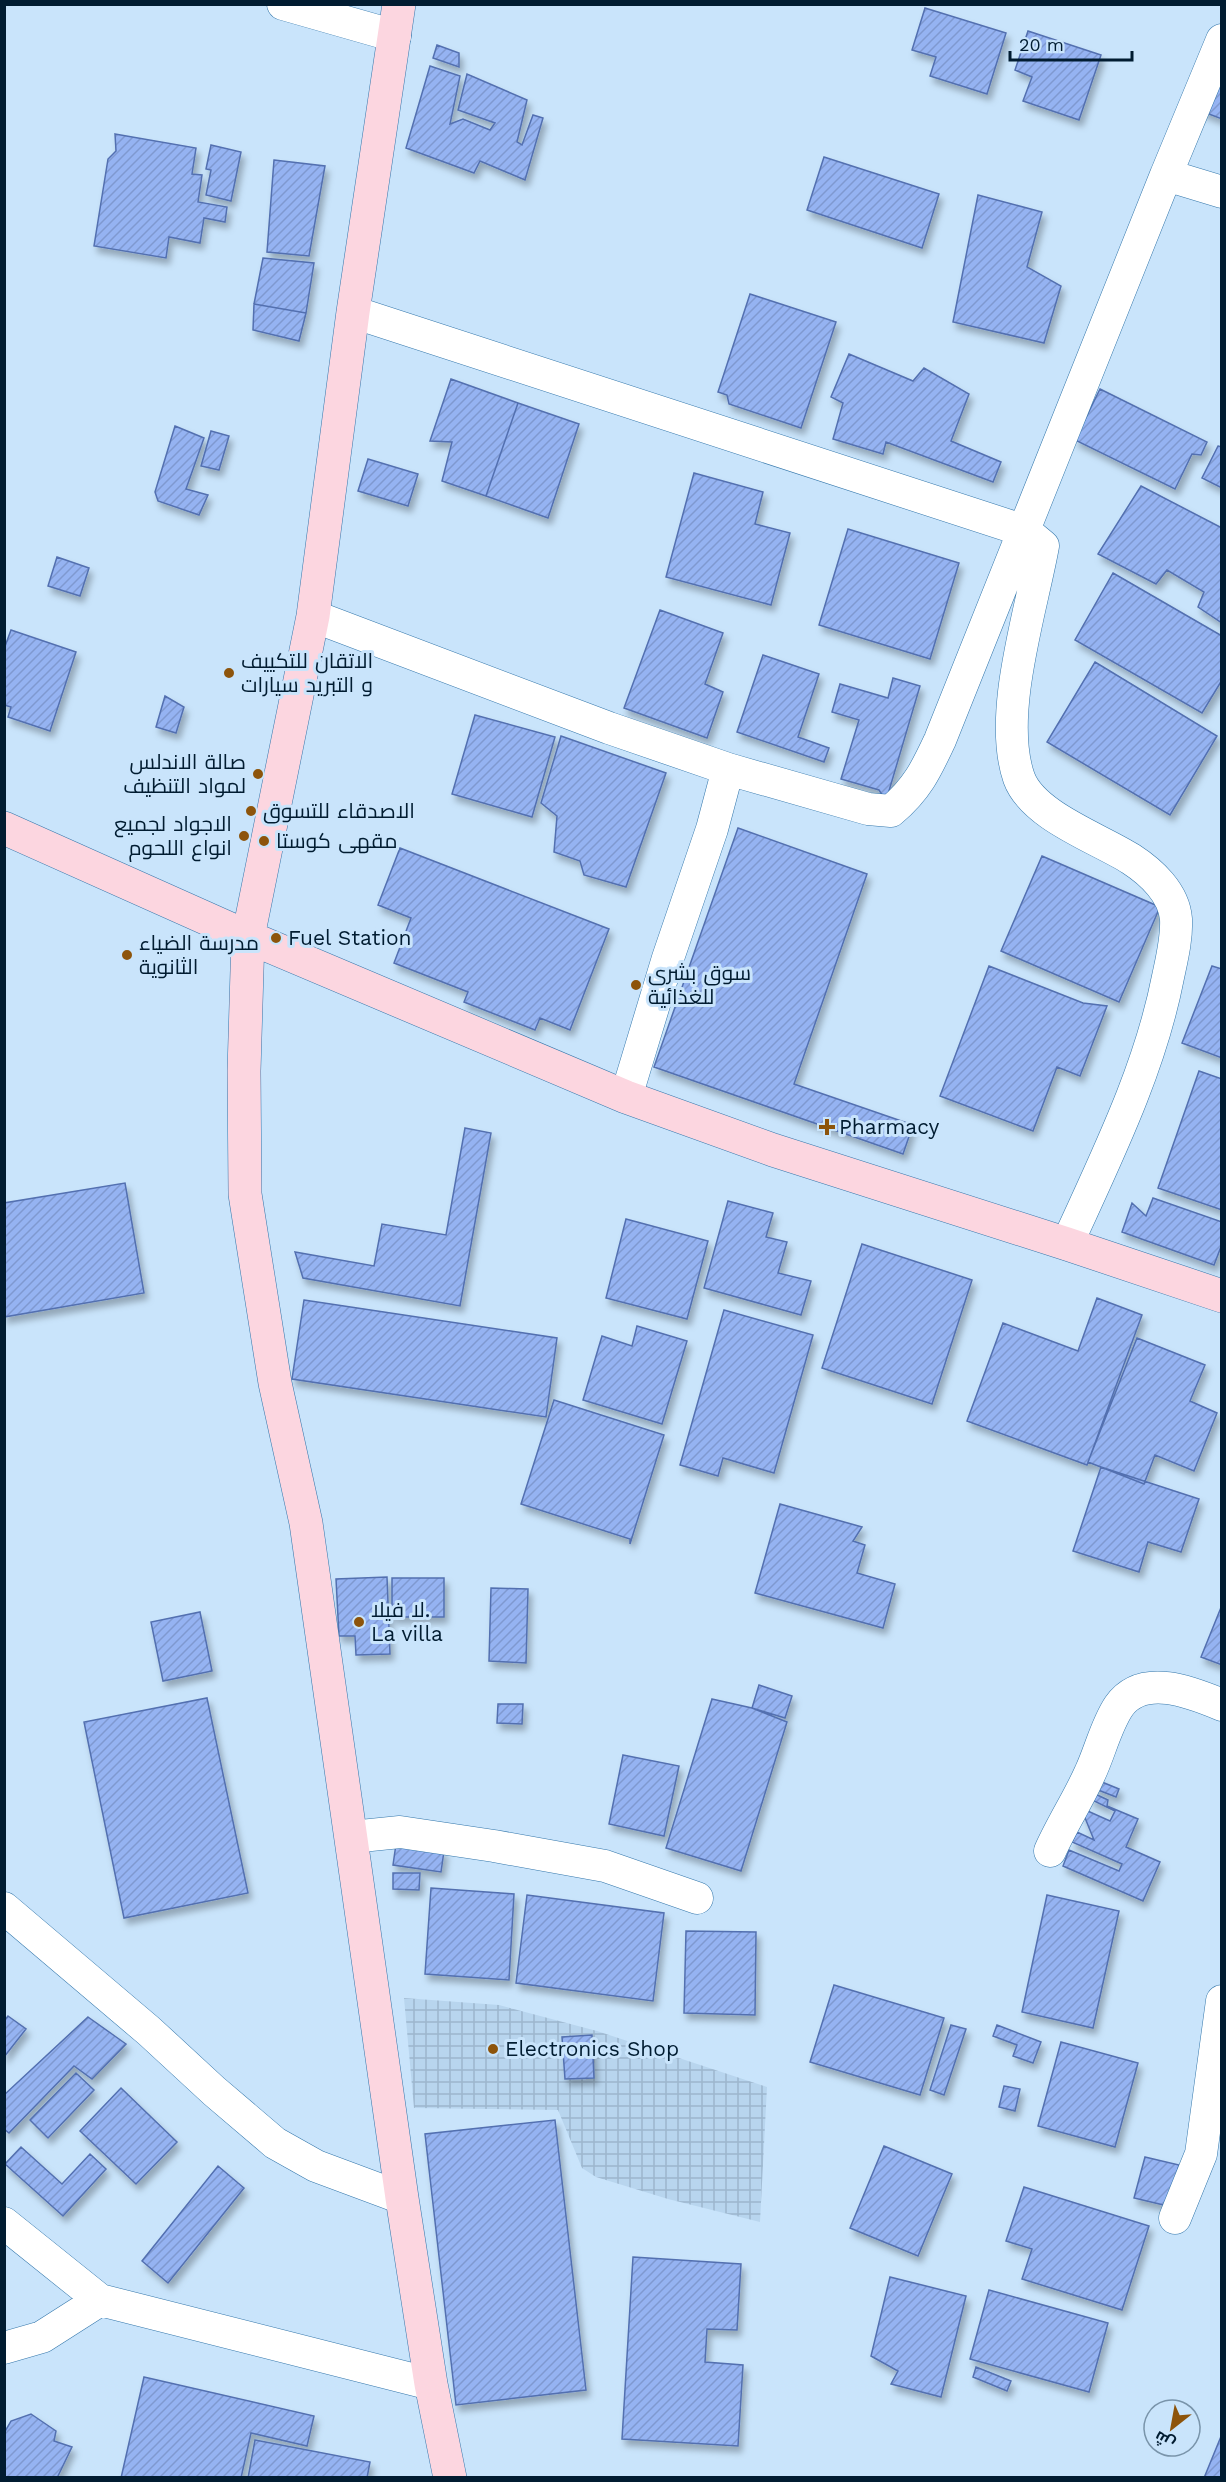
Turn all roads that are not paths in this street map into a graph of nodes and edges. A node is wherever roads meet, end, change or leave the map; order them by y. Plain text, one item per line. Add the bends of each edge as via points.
1 (283, 4) edge
2 (399, 4) edge
3 (395, 36) junction
4 (1221, 40) edge
5 (1166, 175) junction
6 (1221, 192) edge
7 (353, 312) junction
8 (1025, 531) junction
9 (312, 616) junction
10 (728, 769) junction
11 (4, 828) edge
12 (248, 937) junction
13 (626, 1097) junction
14 (1067, 1244) junction
15 (1221, 1296) edge
16 (1221, 1705) edge
17 (351, 1837) junction
18 (1050, 1851) dead end
19 (697, 1898) dead end
20 (4, 1908) edge
21 (1220, 2008) edge
22 (402, 2199) junction
23 (1175, 2218) dead end
24 (4, 2223) edge
25 (100, 2300) junction
26 (4, 2348) edge
27 (431, 2384) junction
28 (450, 2478) edge

1 - 3 street
2 - 3 street
3 - 7 street
4 - 5 street
5 - 6 street
5 - 8 street
7 - 8 street
7 - 9 street
8 - 10 street via 927,768 910,795 891,811
8 - 14 street via 1043,546 1012,714 1012,747 1020,780 1034,803 1132,860 1165,888 1176,917 1163,1003 1128,1105
9 - 10 street
9 - 12 street
10 - 13 street
11 - 12 street
12 - 13 street
12 - 17 street via 245,1194 275,1383 306,1523
13 - 14 street via 773,1150
14 - 15 street
16 - 18 street via 1175,1688 1140,1690 1129,1696 1119,1706
17 - 19 street via 400,1832 494,1846 605,1866
17 - 22 street
20 - 22 street via 275,2143 316,2166
21 - 23 street via 1201,2154
22 - 27 street
24 - 25 street
25 - 26 street via 42,2337
25 - 27 street
27 - 28 street

